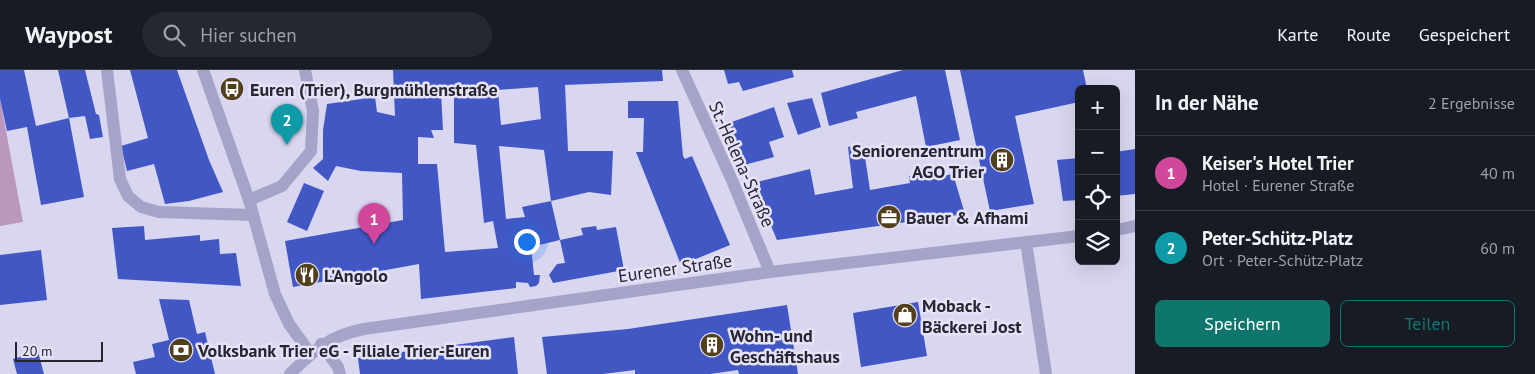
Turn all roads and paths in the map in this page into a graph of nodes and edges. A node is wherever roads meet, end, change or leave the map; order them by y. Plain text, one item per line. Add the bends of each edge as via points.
1 (107, 70) edge
2 (203, 70) edge
3 (305, 70) edge
4 (682, 70) edge
5 (249, 200) junction
6 (252, 215) junction
7 (1135, 226) edge
8 (1120, 229) edge
9 (1075, 236) edge
10 (1026, 242) junction
11 (770, 272) junction
12 (321, 344) junction
13 (311, 354) junction
14 (290, 374) edge
15 (340, 374) edge
16 (1046, 374) edge

1 - 6 street via 120,179 128,196 140,207 159,212
2 - 5 street
3 - 5 street via 313,110 312,151 282,186
4 - 11 street, St.-Helena-Straße
5 - 6 street
6 - 13 street via 275,294 289,324
7 - 8 street
9 - 10 street, Eurener Straße
10 - 11 street, Eurener Straße
10 - 16 street
11 - 12 street, Eurener Straße via 364,329 342,334
12 - 13 street, Eurener Straße
12 - 15 street
13 - 14 street, Eurener Straße

